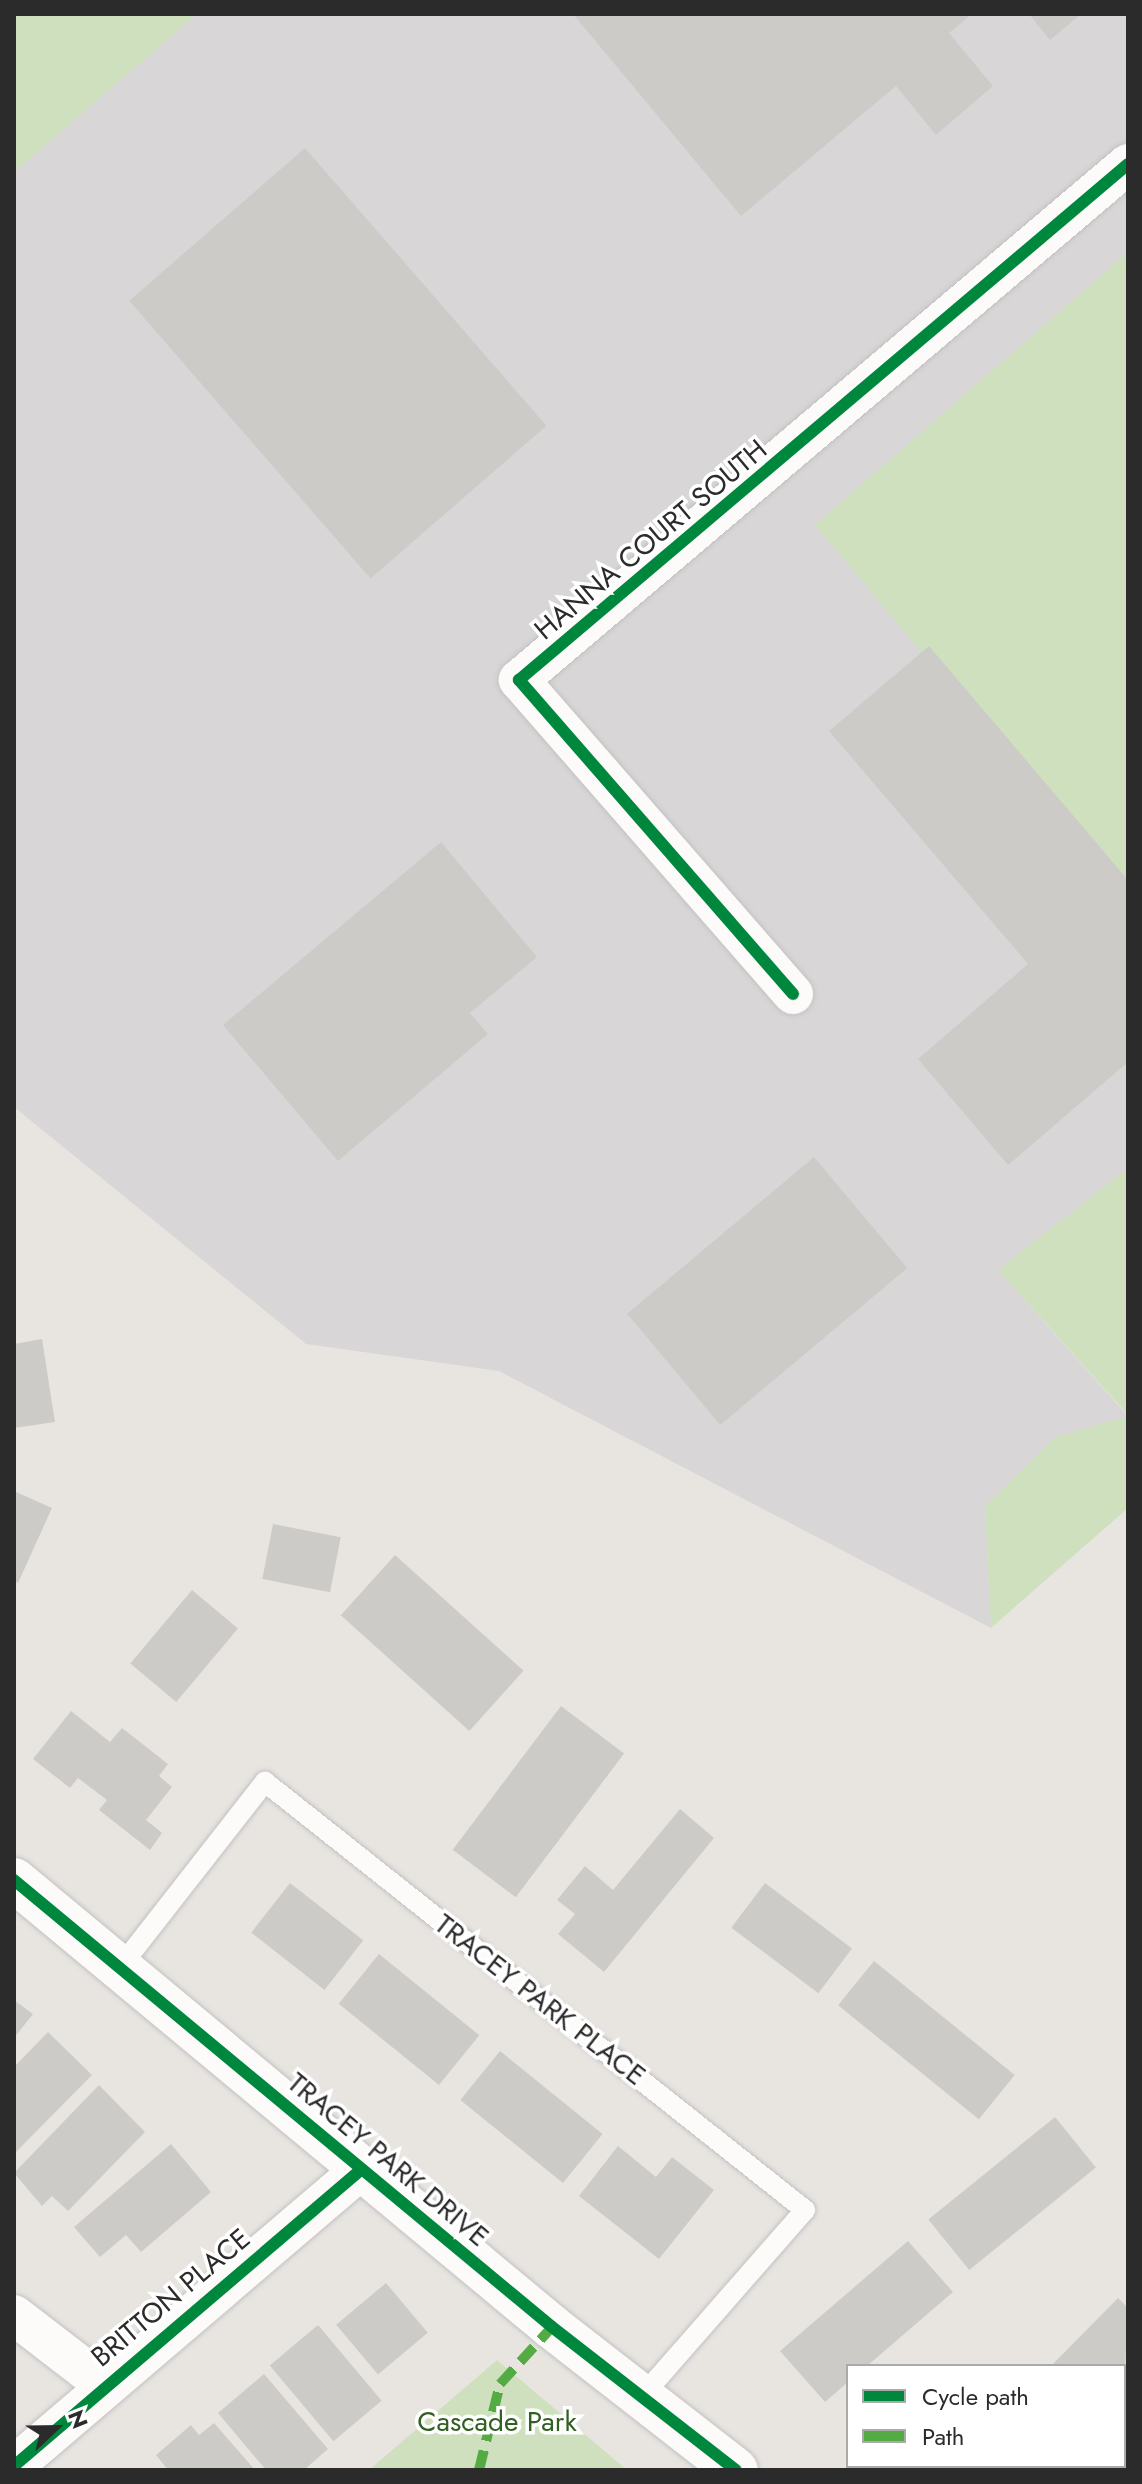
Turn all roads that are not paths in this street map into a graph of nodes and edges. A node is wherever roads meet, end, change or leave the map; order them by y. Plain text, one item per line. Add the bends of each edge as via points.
1 (1128, 164) edge
2 (793, 994) dead end
3 (14, 1880) edge
4 (121, 1966) junction
5 (361, 2170) junction
6 (14, 2315) edge
7 (105, 2385) junction
8 (642, 2396) junction
9 (14, 2466) edge
10 (736, 2470) edge

1 - 2 street, HANNA COURT SOUTH via 519,680
3 - 4 street, TRACEY PARK DRIVE
4 - 5 street, TRACEY PARK DRIVE
4 - 8 lane, TRACEY PARK PLACE via 265,1782 805,2210
5 - 7 street, BRITTON PLACE
5 - 8 street, TRACEY PARK DRIVE
6 - 7 street, BRITTON PLACE
7 - 9 street, BRITTON PLACE
8 - 10 street, TRACEY PARK DRIVE

